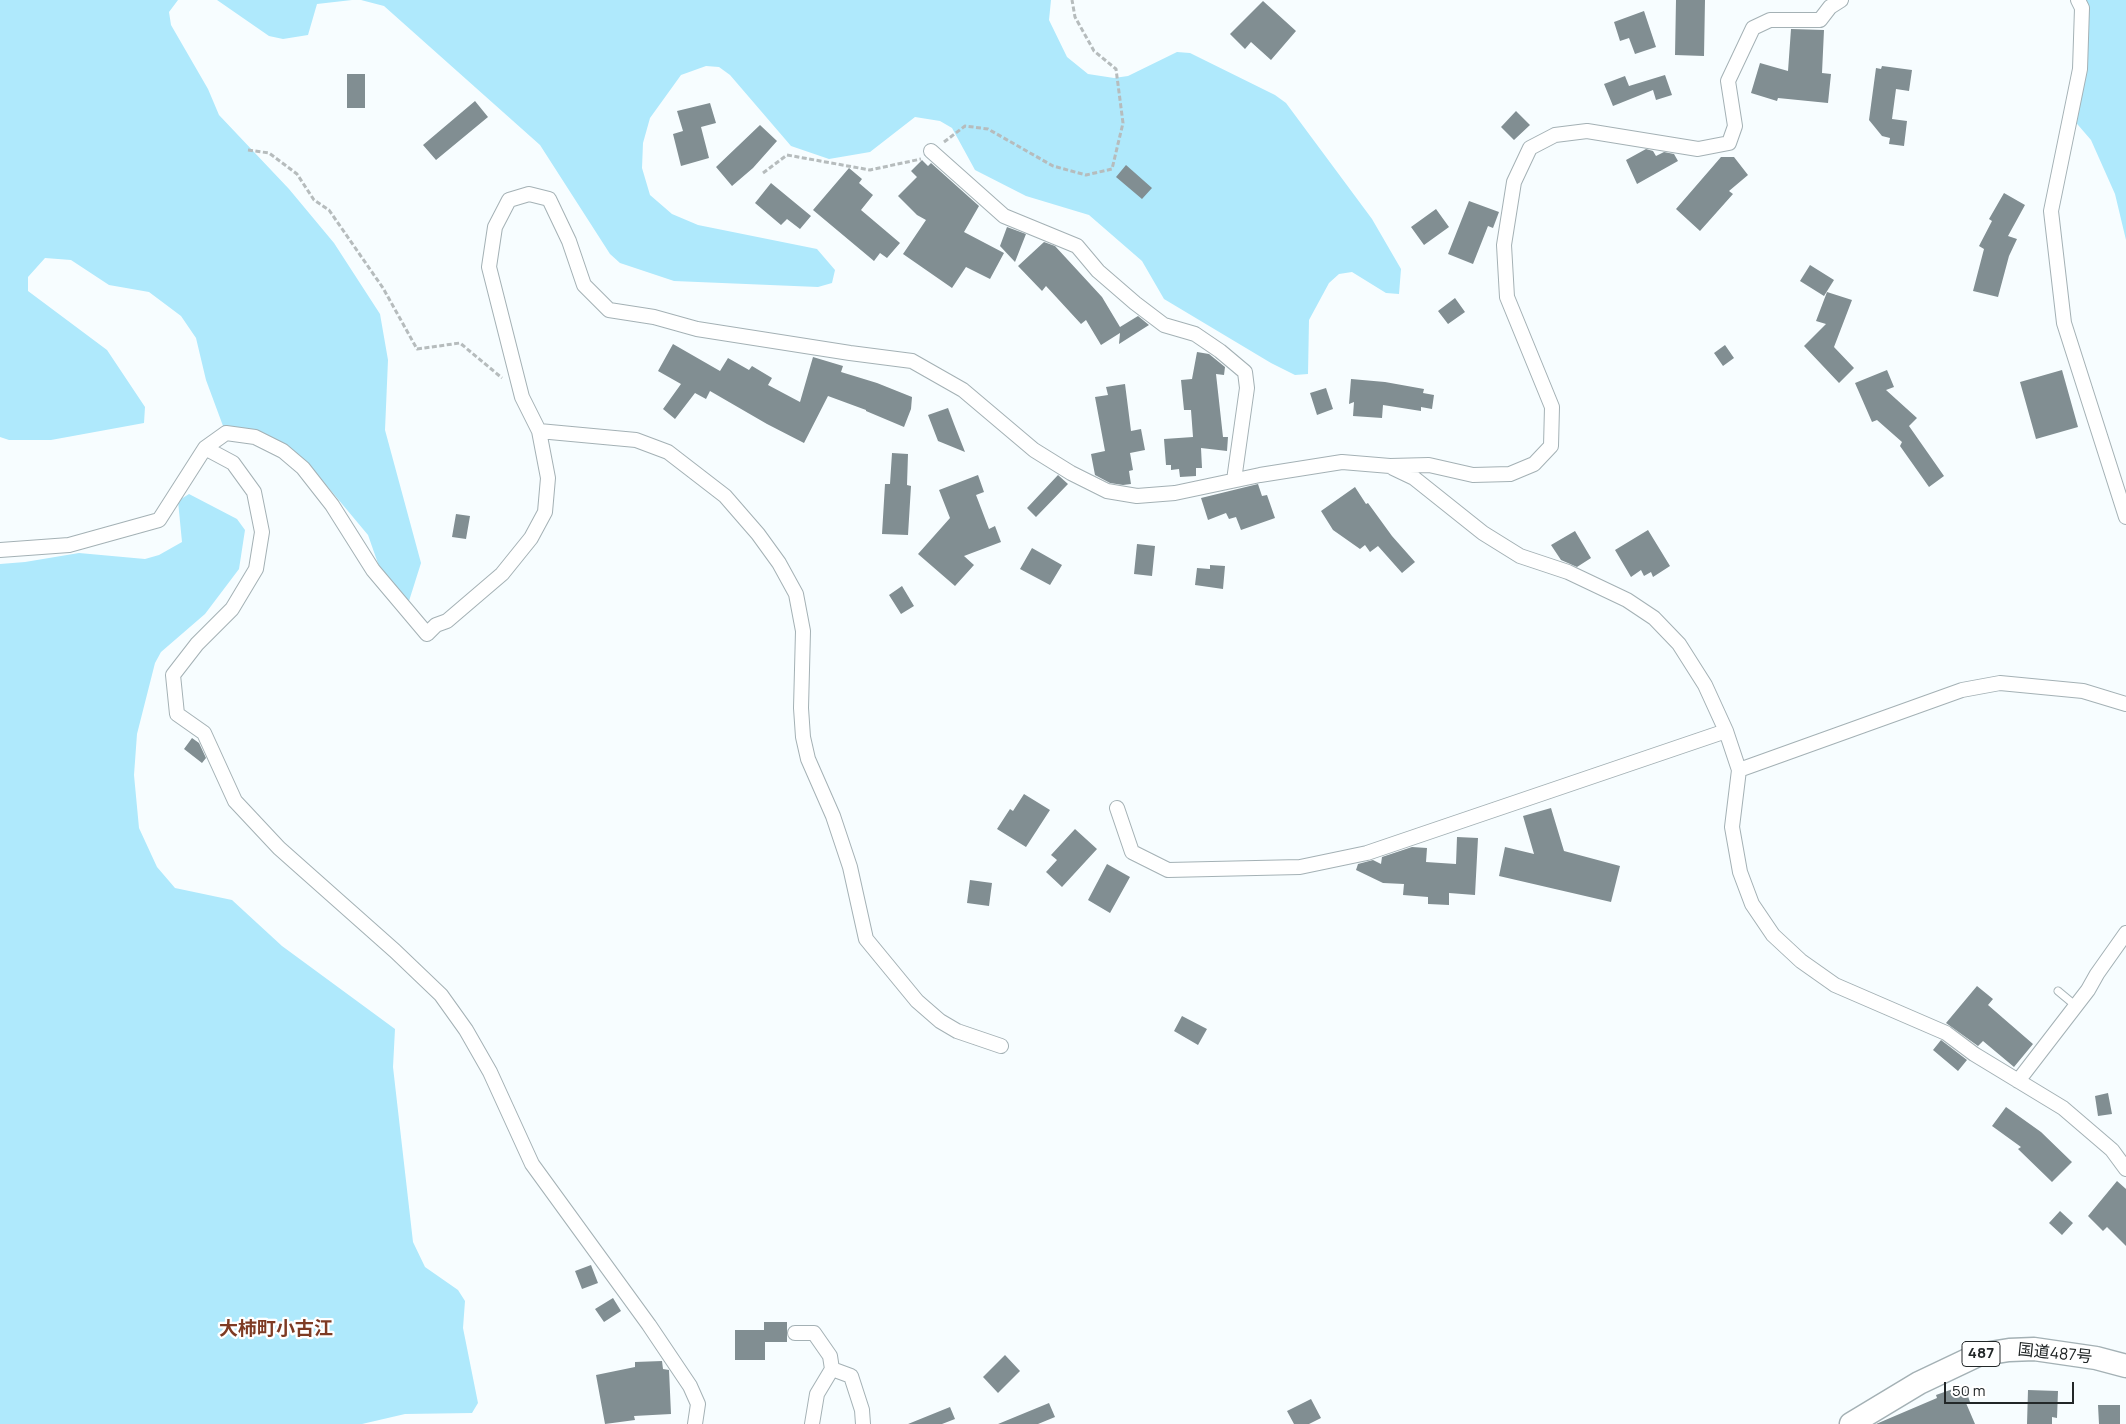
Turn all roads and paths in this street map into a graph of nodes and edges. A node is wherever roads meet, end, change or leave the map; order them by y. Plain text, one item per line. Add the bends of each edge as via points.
1 (1072, 0) edge
2 (1841, 0) edge
3 (2078, 0) edge
4 (248, 150) dead end
5 (932, 151) junction
6 (763, 173) dead end
7 (522, 397) junction
8 (539, 431) junction
9 (205, 448) junction
10 (1390, 466) junction
11 (1234, 480) junction
12 (2126, 517) edge
13 (0, 550) edge
14 (2126, 704) edge
15 (1726, 731) junction
16 (1739, 770) junction
17 (1117, 808) dead end
18 (2126, 933) edge
19 (2058, 991) dead end
20 (2076, 1006) junction
21 (1001, 1046) dead end
22 (2018, 1081) junction
23 (2126, 1169) edge
24 (795, 1333) dead end
25 (2126, 1366) edge
26 (832, 1370) junction
27 (695, 1424) edge
28 (812, 1424) edge
29 (862, 1424) edge
30 (1851, 1424) edge

1 - 5 path via 1076,17 1094,50 1116,69 1123,123 1112,169 1086,175 1053,166 988,130 965,126
2 - 10 street via 1830,7 1820,20 1770,20 1753,28 1728,81 1735,126 1729,143 1698,149 1586,131 1554,134 1530,148 1514,182 1504,245 1506,289 1552,407 1550,446 1534,464 1510,474 1473,475 1429,466
3 - 12 street via 2082,8 2080,69 2050,211 2064,323
4 - 7 path via 269,153 297,174 314,200 329,210 382,288 417,349 460,344
5 - 6 path via 920,160 870,170 787,155
5 - 11 street via 1004,216 1077,246 1098,271 1135,304 1164,325 1196,334 1245,372 1247,388
7 - 8 street
7 - 11 street via 489,266 495,227 509,200 529,194 549,199 569,241 584,285 608,310 850,354 912,360 963,390 1034,450 1107,491 1137,496 1175,493
8 - 9 street via 548,478 545,512 531,538 502,574 428,634 373,570 332,505 283,451 255,437 226,433
8 - 21 street via 636,440 668,452 725,496 758,534 796,594 803,631 803,737 808,759 834,816 850,867 866,939 917,1002 940,1021 957,1031
9 - 13 street via 159,520 69,545
9 - 27 street via 233,463 254,492 262,532 256,569 232,609 197,644 173,676 177,714 204,733 235,801 279,848 441,995 490,1072 532,1164 690,1386 698,1404
10 - 11 street via 1342,462
10 - 15 street via 1414,478 1483,533 1520,556 1568,572 1628,600 1654,618 1680,644 1705,685
14 - 16 street via 2083,691 2000,683 1962,690
15 - 16 street
15 - 17 street via 1367,853 1300,867 1168,870 1132,852
16 - 22 street via 1732,827 1740,872 1752,904 1774,935 1801,961 1834,985 1946,1033
18 - 20 street
19 - 20 lane
20 - 22 street
22 - 23 street via 2063,1108 2112,1150
24 - 26 street via 814,1333 830,1356
25 - 30 highway, 国道487号 / 487 via 2034,1349 1978,1355 1919,1383
26 - 28 street via 817,1394
26 - 29 street via 851,1376 862,1410

